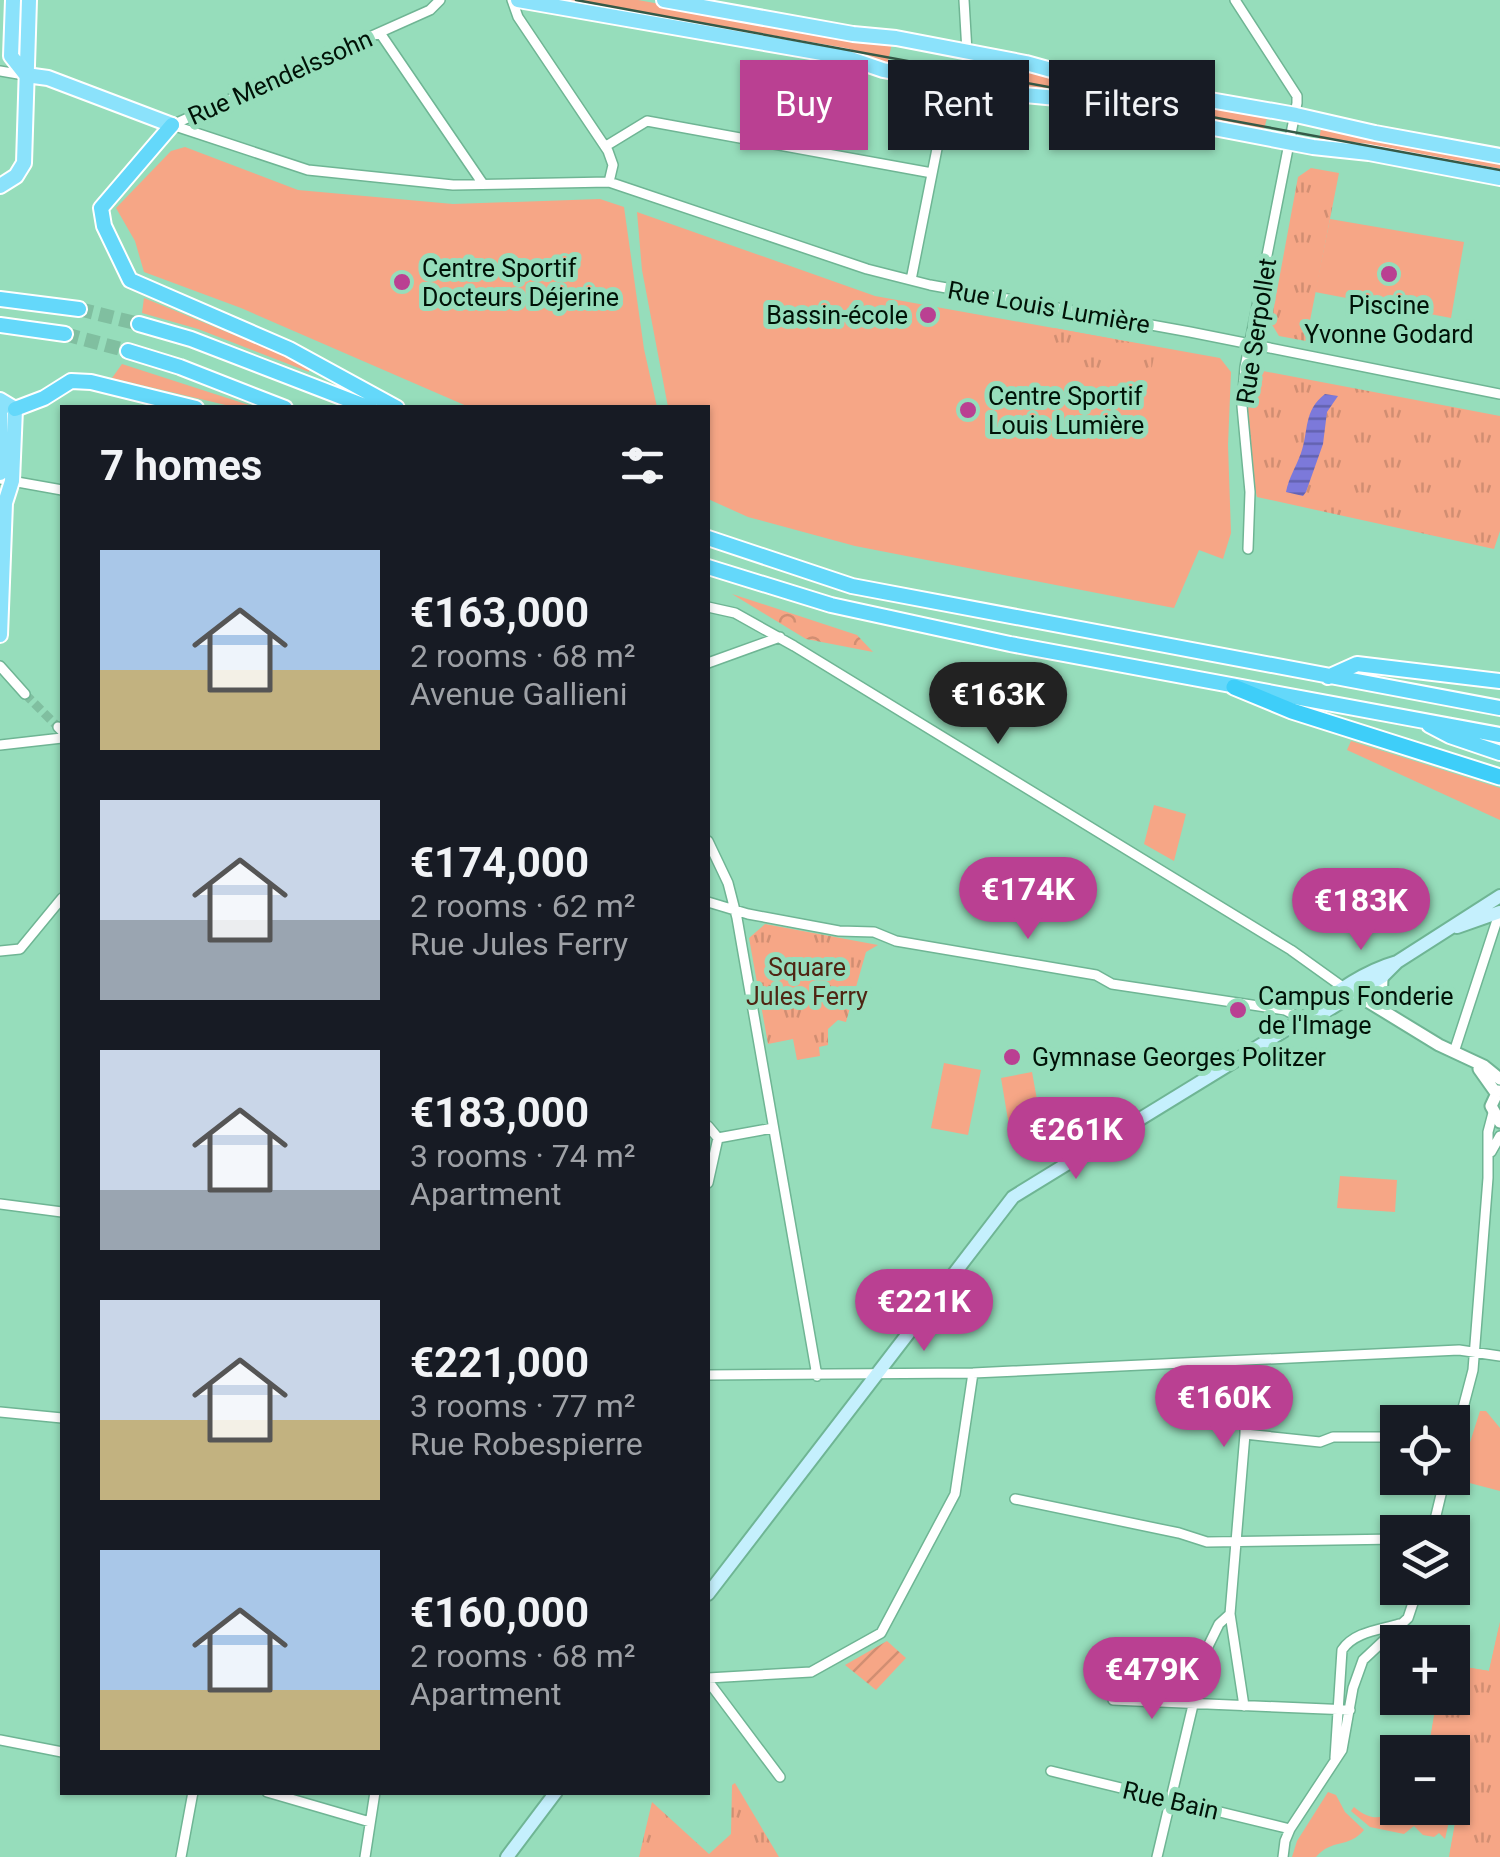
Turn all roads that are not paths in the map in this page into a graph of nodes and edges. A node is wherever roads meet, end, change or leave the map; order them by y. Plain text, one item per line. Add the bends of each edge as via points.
1 (13, 0) edge
2 (29, 0) edge
3 (440, 0) edge
4 (515, 0) edge
5 (664, 0) edge
6 (964, 0) edge
7 (1235, 0) edge
8 (380, 33) junction
9 (967, 52) junction
10 (0, 70) edge
11 (888, 71) edge
12 (26, 75) junction
13 (1029, 96) edge
14 (1296, 114) junction
15 (172, 125) junction
16 (1290, 142) junction
17 (606, 146) junction
18 (937, 150) edge
19 (1500, 156) edge
20 (932, 173) junction
21 (1500, 178) edge
22 (609, 182) junction
23 (483, 184) junction
24 (0, 186) edge
25 (911, 280) junction
26 (0, 298) edge
27 (79, 309) tunnel mouth
28 (139, 324) tunnel mouth
29 (0, 325) edge
30 (66, 334) tunnel mouth
31 (1251, 345) junction
32 (128, 351) tunnel mouth
33 (1500, 394) edge
34 (5, 405) edge
35 (184, 405) edge
36 (277, 405) edge
37 (362, 405) edge
38 (392, 405) edge
39 (3, 478) edge
40 (60, 490) edge
41 (710, 539) edge
42 (1248, 549) dead end
43 (710, 568) edge
44 (710, 607) edge
45 (0, 635) edge
46 (780, 637) junction
47 (710, 662) edge
48 (0, 666) edge
49 (1327, 677) junction
50 (1500, 681) edge
51 (1234, 688) junction
52 (25, 694) tunnel mouth
53 (1500, 708) edge
54 (1415, 718) junction
55 (60, 732) edge
56 (1500, 735) edge
57 (0, 746) edge
58 (1500, 752) edge
59 (1500, 778) edge
60 (710, 845) edge
61 (1500, 896) edge
62 (60, 900) edge
63 (710, 902) edge
64 (735, 908) junction
65 (1500, 912) edge
66 (1454, 927) junction
67 (0, 952) edge
68 (1398, 962) junction
69 (1382, 977) junction
70 (1350, 991) junction
71 (1382, 1008) junction
72 (1303, 1019) junction
73 (1454, 1052) junction
74 (1468, 1060) junction
75 (1500, 1078) edge
76 (1498, 1092) edge
77 (1496, 1118) edge
78 (710, 1128) edge
79 (773, 1128) junction
80 (1500, 1136) edge
81 (718, 1138) junction
82 (1488, 1160) junction
83 (710, 1174) edge
84 (0, 1204) edge
85 (60, 1212) edge
86 (1474, 1352) junction
87 (1500, 1356) edge
88 (1246, 1360) junction
89 (972, 1372) junction
90 (710, 1375) edge
91 (876, 1375) junction
92 (817, 1376) junction
93 (1463, 1405) edge
94 (0, 1412) edge
95 (60, 1418) edge
96 (1244, 1434) junction
97 (1380, 1436) edge
98 (1015, 1499) dead end
99 (1380, 1539) edge
100 (1234, 1542) junction
101 (710, 1591) edge
102 (1411, 1605) edge
103 (1230, 1614) junction
104 (1403, 1623) junction
105 (1207, 1648) junction
106 (1098, 1651) dead end
107 (710, 1679) edge
108 (710, 1682) edge
109 (1113, 1700) dead end
110 (1193, 1705) junction
111 (1244, 1706) junction
112 (1338, 1708) junction
113 (1350, 1710) junction
114 (0, 1740) edge
115 (60, 1752) edge
116 (1335, 1758) junction
117 (1051, 1771) dead end
118 (780, 1777) dead end
119 (192, 1795) edge
120 (276, 1795) edge
121 (374, 1795) edge
122 (554, 1795) edge
123 (1172, 1800) junction
124 (370, 1822) junction
125 (1290, 1829) junction
126 (181, 1857) edge
127 (364, 1857) edge
128 (507, 1857) edge
129 (1156, 1857) edge
130 (1283, 1857) edge

1 - 12 main road via 11,56
2 - 12 main road
3 - 8 street, Rue Mendelssohn
4 - 11 main road via 845,57
4 - 17 street via 518,17
5 - 9 main road
6 - 9 street
7 - 14 street via 1297,96
8 - 15 street, Rue Mendelssohn
8 - 23 street
9 - 14 main road
10 - 12 street
12 - 15 main road
12 - 24 main road via 24,163
13 - 16 main road
14 - 16 street, Rue Serpollet
14 - 19 main road
15 - 23 street, Rue Louis Lumière via 308,170
15 - 38 highway via 101,208 130,280 290,349
16 - 21 main road
16 - 31 street, Rue Serpollet
17 - 20 street via 647,120
17 - 22 street via 613,166
18 - 20 street
20 - 25 street
22 - 23 street, Rue Louis Lumière
22 - 25 street, Rue Louis Lumière
25 - 31 street, Rue Louis Lumière
26 - 27 highway
28 - 37 highway
29 - 30 highway
31 - 33 street, Rue Louis Lumière
31 - 42 street, Rue Serpollet via 1242,406
32 - 36 highway
34 - 35 highway via 44,398 70,381
34 - 39 main road
39 - 40 street
39 - 45 main road
41 - 49 highway via 852,586
43 - 51 highway via 831,605
44 - 46 street
46 - 47 street
46 - 70 street
48 - 52 street
49 - 50 highway via 1357,664
49 - 53 highway
51 - 54 highway
51 - 59 highway
54 - 56 highway
54 - 58 highway
55 - 57 street
60 - 64 street
61 - 66 main road
62 - 67 street via 20,949
63 - 64 street
64 - 72 street via 1078,972 1112,984 1285,1010
64 - 79 street
65 - 66 main road
65 - 73 street
66 - 68 main road
68 - 69 main road
68 - 70 main road via 1380,967
69 - 70 main road
69 - 71 street
70 - 71 street
70 - 72 main road via 1325,1012
71 - 73 street
72 - 91 main road via 1013,1197
73 - 74 street
74 - 75 street
74 - 76 street
76 - 77 street via 1492,1102
77 - 82 street via 1488,1132
78 - 81 street
79 - 81 street
79 - 92 street
80 - 82 street
81 - 83 street
82 - 86 street
84 - 85 street
86 - 87 street
86 - 88 street
86 - 93 street
88 - 89 street
88 - 96 street
89 - 91 street
89 - 107 street via 955,1494 881,1633 811,1672
90 - 92 street
91 - 92 street
91 - 101 main road
94 - 95 street
96 - 97 street via 1320,1442
96 - 100 street
98 - 100 street via 1206,1542
99 - 100 street
100 - 103 street
102 - 104 street
103 - 105 street
103 - 111 street
104 - 112 street via 1348,1641
104 - 113 street via 1363,1660
105 - 106 street
105 - 110 street via 1194,1674
108 - 118 street
109 - 110 street
110 - 111 street
110 - 123 street
111 - 112 street
112 - 113 street
112 - 116 street
113 - 116 street via 1345,1743
114 - 115 street
116 - 125 street
117 - 123 street, Rue Bain
119 - 126 street
120 - 124 street
121 - 124 street
122 - 128 main road
123 - 125 street, Rue Bain
123 - 129 street
124 - 127 street
125 - 130 street

